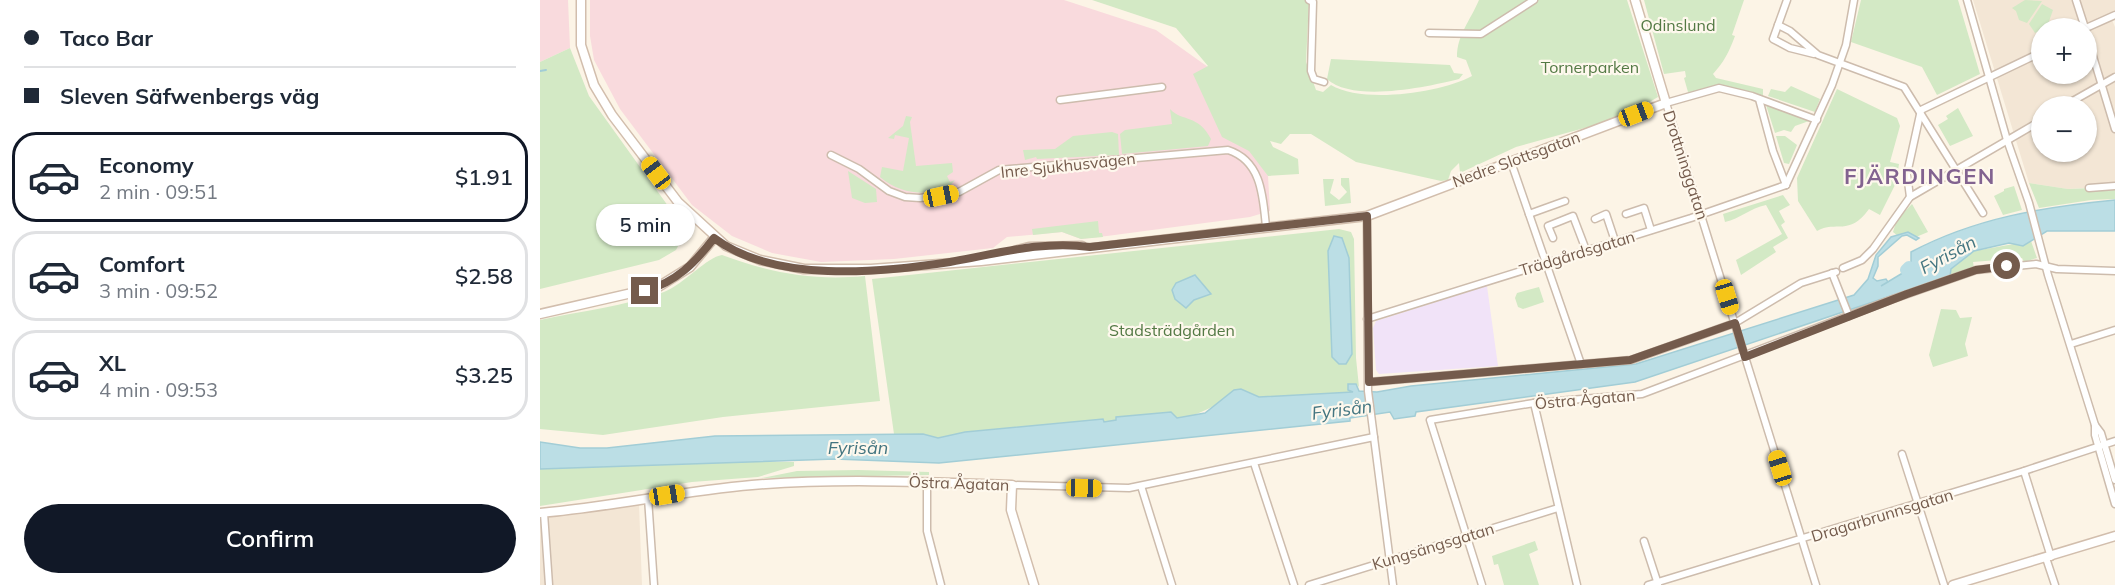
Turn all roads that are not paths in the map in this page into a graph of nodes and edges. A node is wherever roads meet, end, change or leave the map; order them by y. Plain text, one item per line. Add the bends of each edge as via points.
1 (581, 0) edge
2 (1309, 0) edge
3 (1534, 0) edge
4 (1635, 0) edge
5 (1787, 0) edge
6 (1854, 0) edge
7 (1967, 0) edge
8 (2076, 0) edge
9 (2115, 15) edge
10 (2082, 18) edge
11 (2097, 24) edge
12 (1768, 28) dead end
13 (1777, 28) junction
14 (1429, 33) dead end
15 (1818, 55) junction
16 (2031, 58) edge
17 (1839, 64) junction
18 (2097, 67) edge
19 (2115, 77) edge
20 (1990, 78) junction
21 (1324, 82) dead end
22 (2102, 84) junction
23 (1162, 87) dead end
24 (2081, 96) edge
25 (1759, 99) junction
26 (1060, 100) dead end
27 (1666, 103) junction
28 (1921, 110) junction
29 (1817, 120) junction
30 (2031, 126) edge
31 (2115, 129) edge
32 (2007, 140) junction
33 (831, 155) dead end
34 (1511, 162) junction
35 (1957, 170) junction
36 (1786, 185) junction
37 (2115, 186) edge
38 (2090, 189) dead end
39 (1910, 197) junction
40 (1565, 201) dead end
41 (1983, 213) dead end
42 (1529, 214) junction
43 (1626, 214) dead end
44 (1703, 214) junction
45 (1367, 216) junction
46 (1595, 219) dead end
47 (1266, 227) junction
48 (1651, 230) junction
49 (714, 238) junction
50 (1553, 238) dead end
51 (1616, 241) junction
52 (1586, 250) junction
53 (1546, 262) junction
54 (2048, 267) junction
55 (1843, 268) dead end
56 (2115, 271) edge
57 (540, 314) edge
58 (1849, 314) junction
59 (1367, 319) junction
60 (1735, 323) junction
61 (2115, 330) edge
62 (2071, 344) junction
63 (1745, 357) junction
64 (1581, 364) junction
65 (1369, 382) junction
66 (1534, 403) junction
67 (1374, 437) junction
68 (2115, 441) edge
69 (2101, 445) junction
70 (1902, 454) dead end
71 (1254, 463) junction
72 (2024, 471) junction
73 (2115, 480) edge
74 (927, 482) junction
75 (1012, 485) junction
76 (1141, 486) junction
77 (648, 498) junction
78 (1916, 504) junction
79 (2115, 504) edge
80 (1558, 508) junction
81 (542, 513) edge
82 (1465, 534) junction
83 (2115, 536) edge
84 (1802, 540) junction
85 (1644, 542) dead end
86 (2049, 557) junction
87 (1390, 559) junction
88 (1658, 584) edge
89 (549, 585) edge
90 (654, 585) edge
91 (941, 585) edge
92 (1035, 585) edge
93 (1172, 585) edge
94 (1294, 585) edge
95 (1309, 585) edge
96 (1393, 585) edge
97 (1482, 585) edge
98 (1577, 585) edge
99 (1648, 585) edge
100 (1816, 585) edge
101 (1944, 585) edge
102 (1953, 585) edge
103 (2055, 585) edge

1 - 49 street, Nedre Slottsgatan via 581,45 594,85 678,202
2 - 21 street via 1313,2 1311,70 1314,79
3 - 14 street via 1481,34
4 - 27 street, Drottninggatan
5 - 13 street
6 - 17 street
7 - 20 street
8 - 10 street
9 - 11 street
12 - 13 street
13 - 15 street via 1790,31
13 - 15 street via 1773,39
15 - 17 street
16 - 20 street
17 - 28 street via 1904,87
17 - 29 street
18 - 22 street
19 - 22 street
20 - 28 street
20 - 32 street
22 - 24 street
22 - 31 street
23 - 26 street
25 - 27 street via 1719,88
25 - 29 street
25 - 36 street
27 - 34 street, Nedre Slottsgatan
27 - 44 street, Drottninggatan
28 - 35 street
28 - 39 street via 1907,174
29 - 36 street
30 - 32 street
32 - 35 street
32 - 54 street
33 - 47 street, Inre Sjukhusvägen via 889,191 920,198 959,192 999,170 1228,150 1248,161 1257,176
34 - 42 street
34 - 45 street, Nedre Slottsgatan
35 - 39 street
35 - 41 street
36 - 44 street, Trädgårdsgatan
37 - 38 street
39 - 55 street via 1873,249 1862,260
40 - 42 street
42 - 53 street
43 - 48 street via 1644,208
44 - 48 street, Trädgårdsgatan
44 - 60 street, Drottninggatan
45 - 47 street, Nedre Slottsgatan
45 - 59 street
46 - 51 street via 1606,214
47 - 49 street, Nedre Slottsgatan via 981,261 871,269 804,269 750,257
48 - 51 street, Trädgårdsgatan
49 - 57 street via 690,267 658,287
50 - 52 street via 1548,226 1573,216
51 - 52 street, Trädgårdsgatan
52 - 53 street, Trädgårdsgatan
53 - 59 street, Trädgårdsgatan
53 - 64 street
54 - 56 street, Östra Ågatan
54 - 58 street, Östra Ågatan via 2036,264 1976,270
54 - 62 street
58 - 60 street via 1834,272 1801,283
58 - 63 street, Östra Ågatan
59 - 65 street
60 - 63 street, Drottninggatan
60 - 64 street via 1630,360
61 - 62 street
62 - 69 street
63 - 66 street, Östra Ågatan via 1642,394
63 - 84 street
64 - 65 street
65 - 67 street
66 - 80 street
66 - 82 street, Östra Ågatan via 1430,420
67 - 71 street, Östra Ågatan
67 - 87 street
68 - 69 street, Dragarbrunnsgatan
69 - 72 street, Dragarbrunnsgatan
69 - 73 street
69 - 79 street
70 - 78 street
71 - 76 street, Östra Ågatan
71 - 94 street
72 - 78 street, Dragarbrunnsgatan
72 - 86 street
74 - 75 street, Östra Ågatan
74 - 77 street, Östra Ågatan via 754,485
74 - 91 street via 927,531
75 - 76 street, Östra Ågatan via 1117,489
75 - 92 street via 1011,510
76 - 93 street
77 - 81 street, Östra Ågatan
77 - 90 street
78 - 84 street, Dragarbrunnsgatan
78 - 101 street
80 - 82 street, Kungsängsgatan
80 - 98 street
81 - 89 street
82 - 87 street, Kungsängsgatan
82 - 97 street
83 - 86 street
84 - 88 street, Dragarbrunnsgatan
84 - 100 street
85 - 88 street
86 - 102 street
86 - 103 street
87 - 95 street, Kungsängsgatan
87 - 96 street
88 - 99 street, Dragarbrunnsgatan

